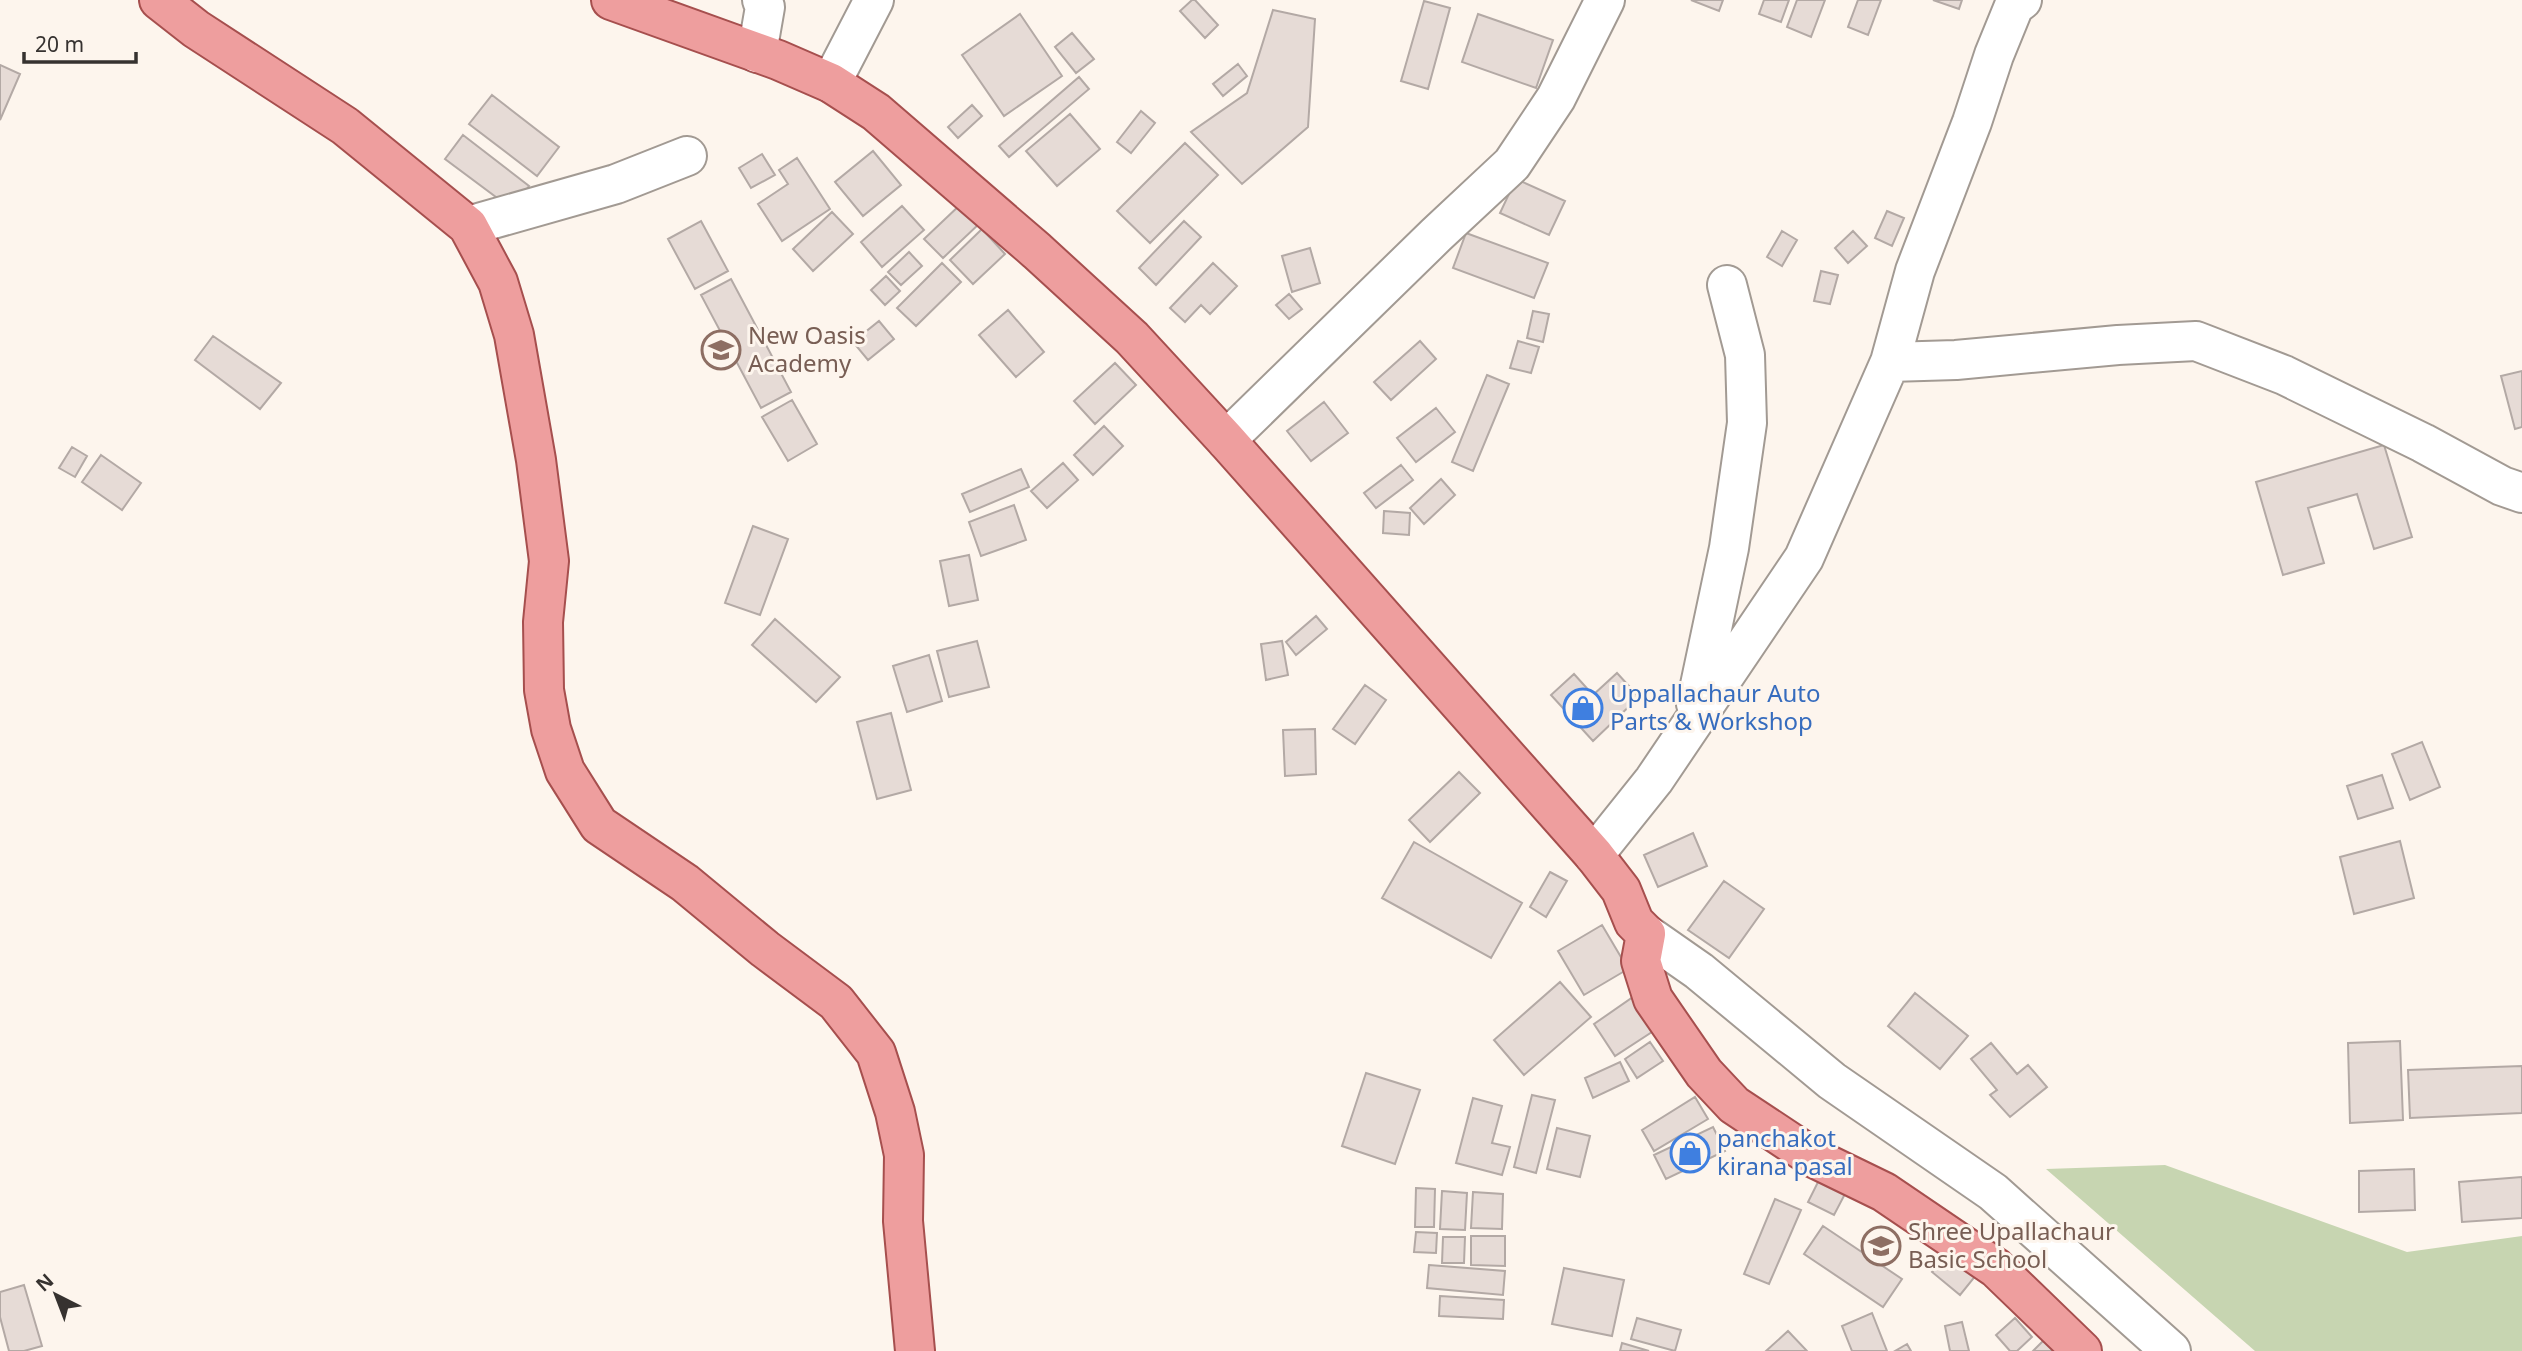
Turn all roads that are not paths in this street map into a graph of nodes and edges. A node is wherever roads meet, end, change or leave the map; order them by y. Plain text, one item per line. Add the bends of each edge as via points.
1 (159, 0) edge
2 (611, 0) edge
3 (762, 0) edge
4 (874, 0) edge
5 (1605, 0) edge
6 (2014, 2) edge
7 (757, 52) junction
8 (831, 83) junction
9 (687, 156) dead end
10 (468, 226) junction
11 (1727, 285) dead end
12 (1890, 362) junction
13 (1226, 440) junction
14 (2522, 493) edge
15 (1692, 723) junction
16 (1594, 855) junction
17 (1646, 934) junction
18 (915, 1351) edge
19 (2082, 1351) edge
20 (2171, 1351) edge

1 - 10 main road via 195,29 345,126
2 - 7 main road
3 - 7 street via 765,7
4 - 8 street
5 - 13 street via 1556,98 1513,164
6 - 12 street via 1915,271
7 - 8 main road
8 - 13 main road via 876,112 1037,251 1132,338
9 - 10 street via 617,184
10 - 18 main road via 498,282 516,348 536,460 549,561 543,622 544,690 565,771 599,825 685,883 836,1002 876,1054 904,1155 903,1222
11 - 15 street via 1745,355 1747,423 1729,548
12 - 14 street via 2196,341 2284,375
12 - 15 street via 1804,558
13 - 16 main road
15 - 16 street
16 - 17 main road
17 - 19 main road via 1640,961 1653,999 1704,1073 1734,1105 1814,1158 1884,1192 1996,1268
17 - 20 street via 1699,971 1832,1081 1993,1192

